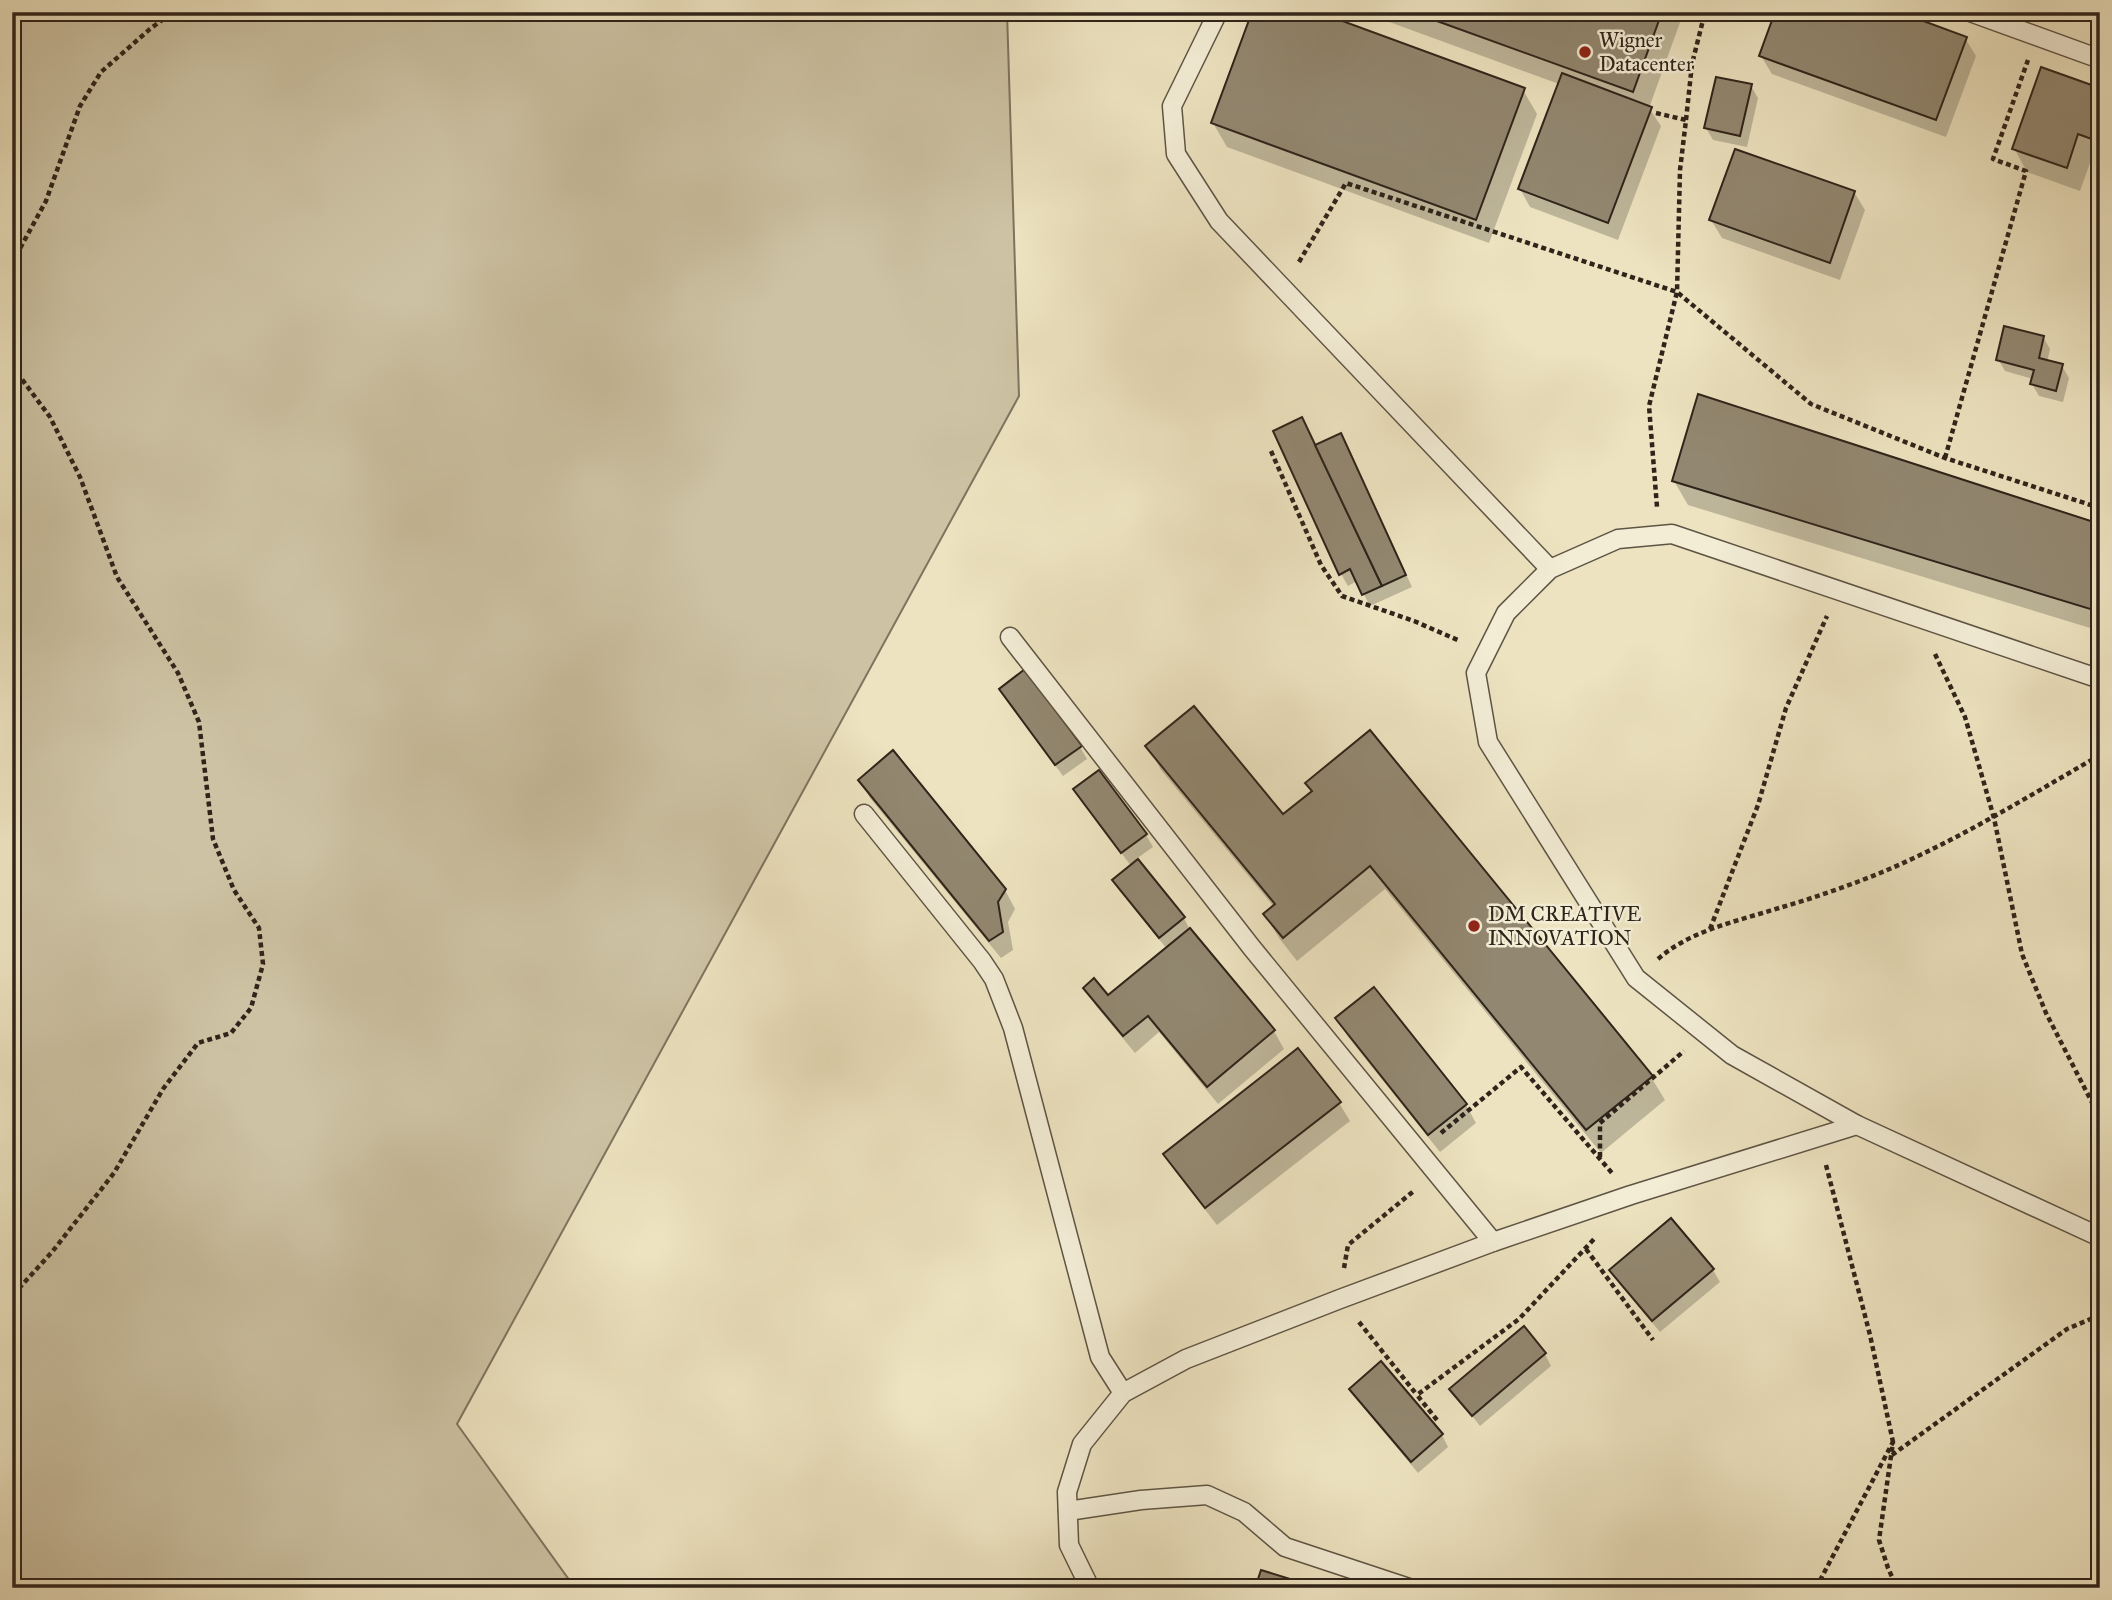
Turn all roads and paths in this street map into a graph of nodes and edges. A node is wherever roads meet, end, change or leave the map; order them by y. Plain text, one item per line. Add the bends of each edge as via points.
1 (173, 12) edge
2 (1218, 12) edge
3 (1705, 12) edge
4 (1970, 12) edge
5 (2036, 36) junction
6 (2100, 60) edge
7 (1656, 113) dead end
8 (1686, 120) junction
9 (12, 263) edge
10 (1283, 289) junction
11 (1677, 292) junction
12 (12, 366) edge
13 (1271, 451) dead end
14 (1945, 458) junction
15 (2100, 508) edge
16 (1659, 536) junction
17 (1550, 569) junction
18 (1840, 592) junction
19 (1926, 620) junction
20 (1010, 638) dead end
21 (1486, 653) junction
22 (2100, 679) edge
23 (2100, 755) edge
24 (864, 814) dead end
25 (1994, 818) junction
26 (1709, 929) junction
27 (1636, 978) junction
28 (1705, 1033) junction
29 (2100, 1118) edge
30 (1857, 1125) junction
31 (1818, 1137) junction
32 (1600, 1158) dead end
33 (1437, 1173) junction
34 (2100, 1237) edge
35 (1493, 1242) junction
36 (1586, 1249) dead end
37 (12, 1296) edge
38 (1340, 1299) junction
39 (2100, 1315) edge
40 (1653, 1340) dead end
41 (1123, 1393) junction
42 (1417, 1395) dead end
43 (1893, 1442) junction
44 (1892, 1455) junction
45 (1068, 1511) junction
46 (1090, 1588) edge
47 (1409, 1588) edge
48 (1816, 1588) edge
49 (1897, 1588) edge

1 - 9 path via 102,72 80,106 46,201
2 - 10 lane via 1172,106 1176,154 1219,221
3 - 8 path via 1692,64
4 - 5 lane
5 - 6 lane
5 - 14 path via 1993,159 2026,171
7 - 8 path
8 - 11 path
10 - 11 path via 1346,183
10 - 17 lane
11 - 14 path via 1811,404
11 - 16 path via 1649,406
12 - 37 path via 50,417 80,477 117,577 178,673 199,722 213,839 234,890 259,928 263,964 251,1008 231,1033 198,1043 163,1088 114,1173
13 - 21 path via 1321,565 1342,596
14 - 15 path
16 - 17 lane via 1618,539
16 - 18 lane via 1672,534
17 - 21 lane via 1506,613
18 - 19 lane
18 - 26 path via 1786,708 1758,805
19 - 22 lane
19 - 25 path via 1935,654 1965,717
20 - 33 lane via 1252,948
21 - 27 lane via 1476,673 1488,742
23 - 25 path
24 - 41 lane via 994,979 1013,1028 1100,1357
25 - 26 path via 1885,871
25 - 29 path via 2021,954
26 - 27 path via 1666,952
27 - 28 lane
28 - 30 lane via 1732,1055
28 - 32 path via 1600,1123
30 - 31 lane
30 - 34 lane
31 - 35 lane
31 - 43 path
33 - 35 lane
33 - 38 path via 1348,1245
35 - 38 lane
36 - 40 path
38 - 41 lane via 1186,1359
38 - 42 path
39 - 44 path via 2067,1329
41 - 45 lane via 1082,1444 1067,1492
43 - 44 path
43 - 48 path
44 - 49 path via 1879,1540
45 - 46 lane via 1069,1545
45 - 47 lane via 1207,1495 1244,1512 1285,1548

